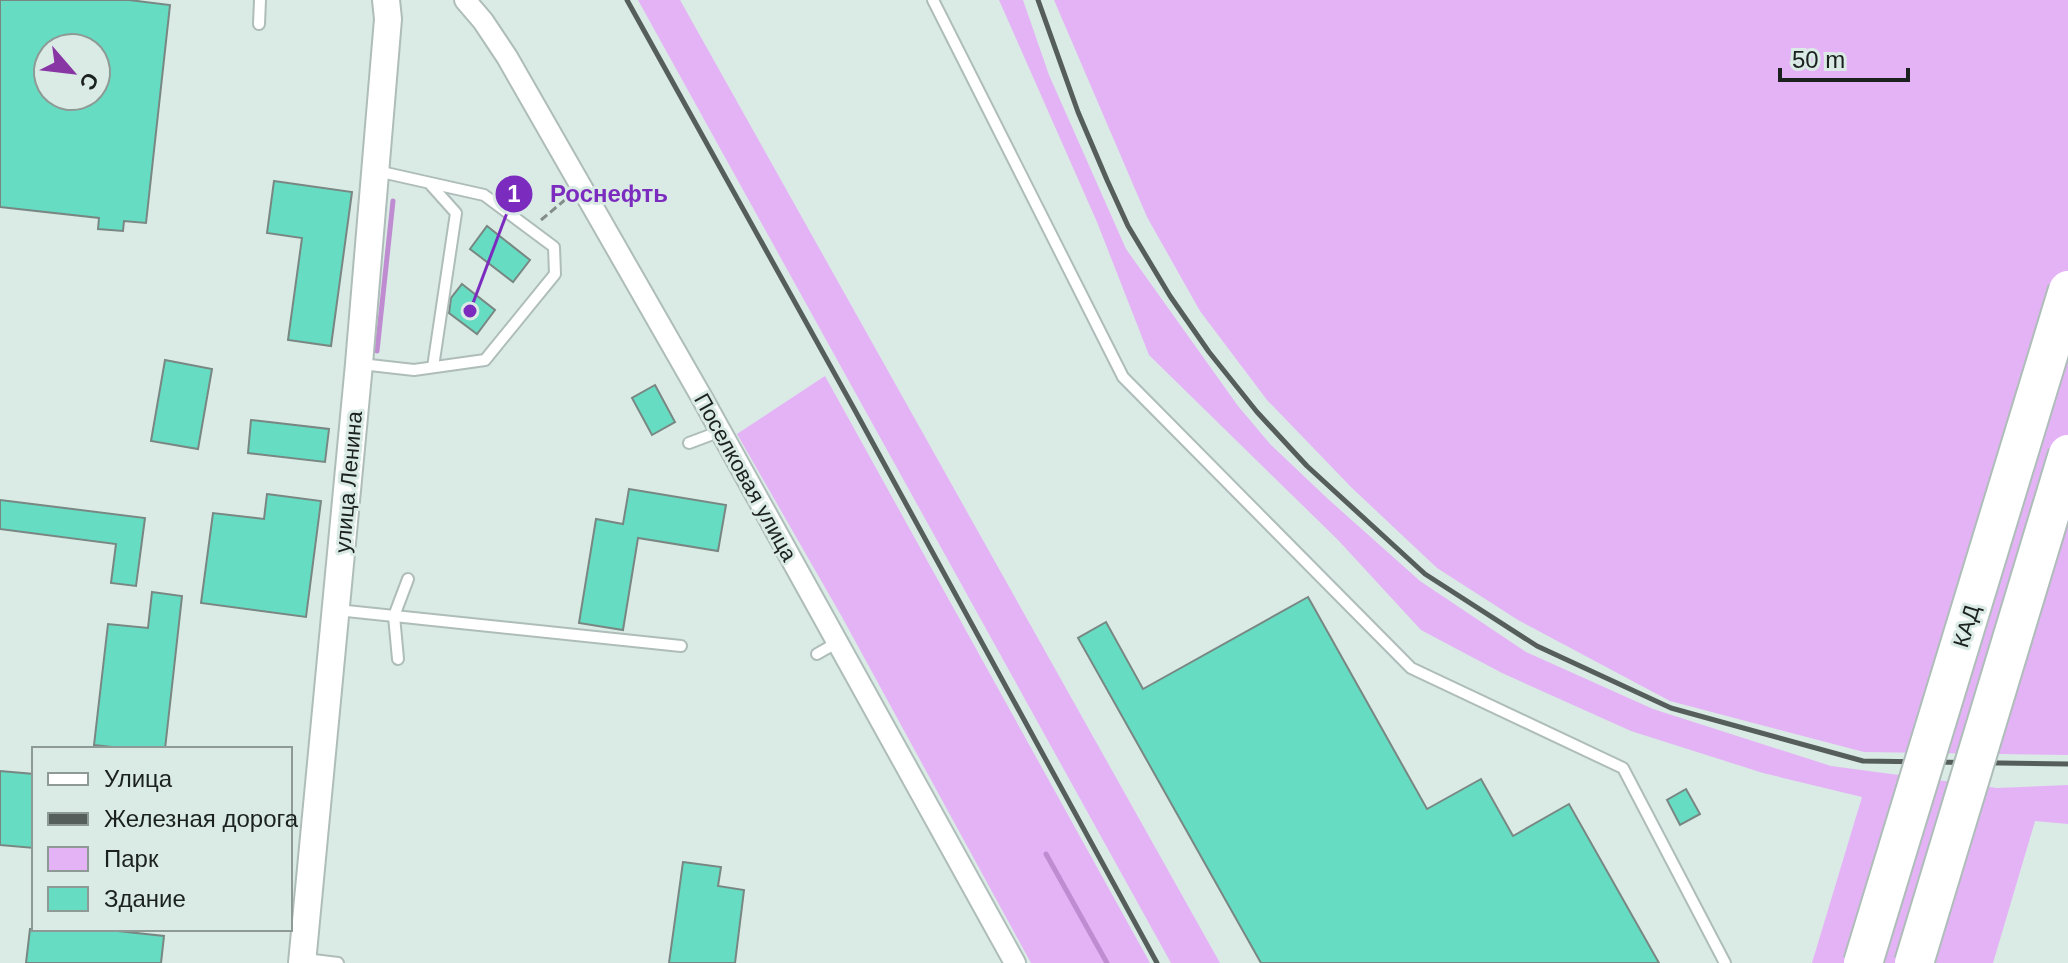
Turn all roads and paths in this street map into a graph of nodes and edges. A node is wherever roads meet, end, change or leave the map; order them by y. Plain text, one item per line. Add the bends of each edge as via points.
1 (260, 0) edge
2 (386, 0) edge
3 (465, 0) edge
4 (933, 0) edge
5 (259, 24) dead end
6 (374, 170) junction
7 (430, 184) junction
8 (581, 186) junction
9 (531, 230) junction
10 (2068, 290) edge
11 (359, 364) junction
12 (433, 367) junction
13 (721, 431) junction
14 (689, 443) dead end
15 (2068, 454) edge
16 (408, 579) dead end
17 (336, 610) junction
18 (394, 616) junction
19 (838, 642) junction
20 (681, 646) dead end
21 (817, 654) dead end
22 (398, 659) dead end
23 (302, 961) edge
24 (338, 963) edge
25 (1015, 963) edge
26 (1725, 963) edge
27 (1863, 963) edge
28 (1914, 963) edge

1 - 5 lane
2 - 6 street, улица Ленина
3 - 8 street, Поселковая улица via 507,57
4 - 26 lane via 1123,377 1411,668 1623,768
6 - 7 lane
6 - 11 street, улица Ленина
7 - 9 lane via 484,195
7 - 12 lane via 456,213
8 - 9 path
8 - 13 street, Поселковая улица
9 - 12 lane via 554,247 555,274 485,360
10 - 27 highway, КАД, bridge
11 - 12 lane
11 - 17 street, улица Ленина
13 - 14 lane
13 - 19 street, Поселковая улица
15 - 28 highway, bridge
16 - 18 lane
17 - 18 lane
17 - 23 street, улица Ленина
18 - 20 lane
18 - 22 lane
19 - 21 lane
19 - 25 street, Поселковая улица
23 - 24 lane

